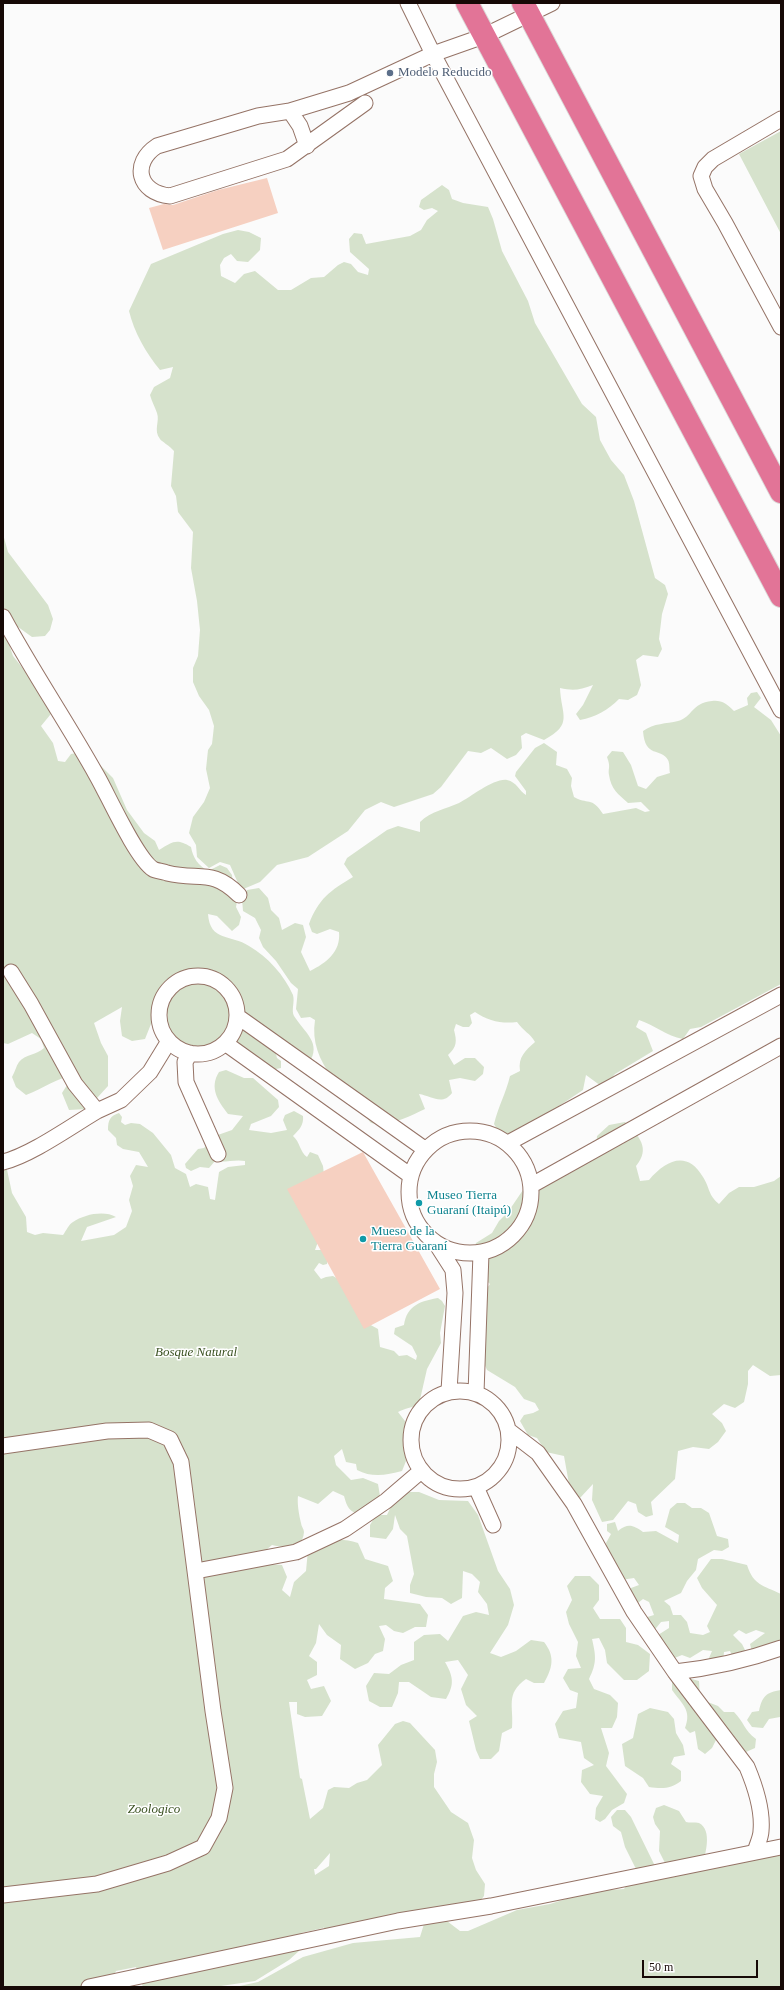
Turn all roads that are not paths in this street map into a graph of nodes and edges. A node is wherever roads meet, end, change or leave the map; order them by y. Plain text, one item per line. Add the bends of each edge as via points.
1 (408, 3) edge
2 (467, 3) edge
3 (552, 3) edge
4 (526, 9) edge
5 (484, 36) junction
6 (433, 54) junction
7 (365, 103) dead end
8 (290, 111) junction
9 (781, 119) edge
10 (307, 146) junction
11 (781, 327) edge
12 (781, 492) edge
13 (781, 596) edge
14 (3, 617) edge
15 (781, 710) edge
16 (239, 895) dead end
17 (11, 972) dead end
18 (781, 995) edge
19 (237, 1016) junction
20 (169, 1041) junction
21 (225, 1043) junction
22 (781, 1046) edge
23 (190, 1053) junction
24 (96, 1112) junction
25 (508, 1143) junction
26 (426, 1150) junction
27 (218, 1154) dead end
28 (3, 1162) edge
29 (411, 1176) junction
30 (532, 1185) junction
31 (437, 1245) junction
32 (481, 1253) junction
33 (449, 1391) junction
34 (476, 1393) junction
35 (508, 1430) junction
36 (3, 1446) edge
37 (421, 1471) junction
38 (476, 1486) junction
39 (493, 1525) dead end
40 (196, 1571) junction
41 (781, 1648) edge
42 (675, 1672) junction
43 (781, 1847) edge
44 (755, 1852) junction
45 (3, 1895) edge
46 (89, 1987) edge

1 - 6 lane
2 - 5 highway
3 - 4 lane
4 - 5 lane
4 - 12 highway
5 - 6 lane
5 - 13 highway
6 - 8 lane via 349,93
6 - 15 lane
7 - 10 lane
8 - 10 lane via 300,126
8 - 10 lane via 258,116 157,146 145,156 142,165 143,182 149,190 158,195 170,196 287,159
9 - 11 lane via 713,159 701,176 705,189
14 - 16 lane via 144,860 153,869 222,880
17 - 24 lane via 75,1084
18 - 25 lane
19 - 20 lane via 230,992 220,983 209,977 184,978 165,994 160,1006 161,1025
19 - 21 lane via 234,1030
19 - 26 lane
20 - 23 lane
20 - 24 lane via 150,1072 121,1100
21 - 23 lane via 209,1052
21 - 29 lane
22 - 30 lane
23 - 27 lane via 185,1062 186,1082
24 - 28 lane via 13,1160
25 - 26 lane via 492,1134 475,1131 457,1132 440,1139
25 - 30 lane via 520,1155
26 - 29 lane via 416,1162
29 - 31 lane via 408,1196 412,1215 422,1232
30 - 32 lane via 532,1204 525,1221 514,1236 499,1247
31 - 32 lane via 458,1253
31 - 33 lane via 453,1270 455,1293
32 - 34 lane
33 - 34 lane via 463,1390
33 - 37 lane via 434,1397 421,1409 412,1423 412,1457
34 - 35 lane via 490,1400 501,1411
35 - 38 lane via 510,1440 501,1468 490,1479
35 - 42 lane via 538,1453 574,1504 634,1612
36 - 40 lane via 107,1431 148,1430 170,1439 181,1462
37 - 38 lane via 432,1481 446,1488
37 - 40 lane via 386,1501 345,1529 296,1552
38 - 39 lane
40 - 45 lane via 225,1788 219,1818 203,1847 168,1863 97,1884
41 - 42 lane via 752,1658
42 - 44 lane via 747,1768 753,1781 761,1831
43 - 44 lane
44 - 46 lane via 491,1906 398,1921

